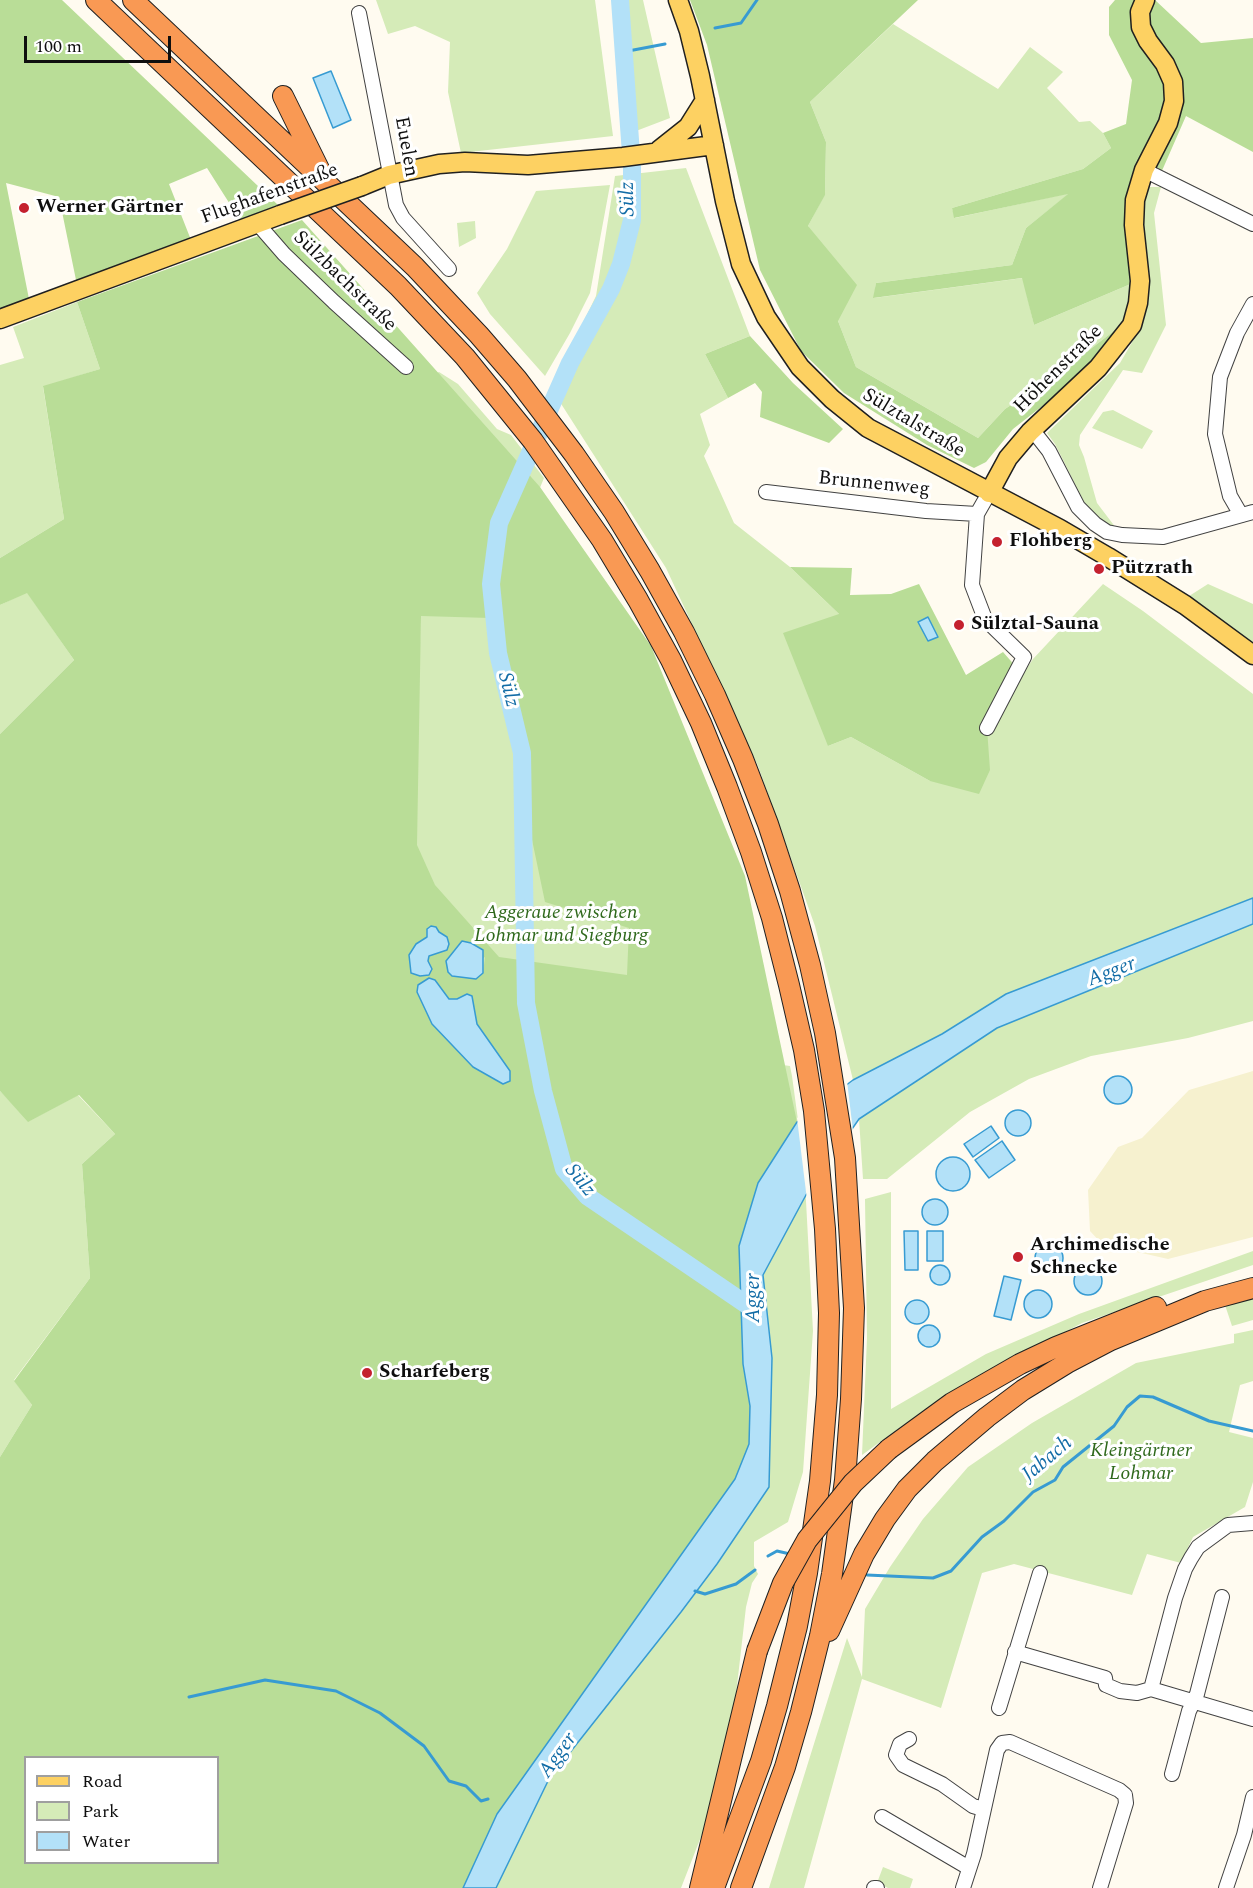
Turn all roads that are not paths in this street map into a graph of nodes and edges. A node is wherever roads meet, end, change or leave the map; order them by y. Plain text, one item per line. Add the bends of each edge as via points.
1 (96, 0) edge
2 (133, 0) edge
3 (678, 0) edge
4 (1145, 0) edge
5 (359, 13) dead end
6 (283, 96) dead end
7 (705, 100) junction
8 (714, 145) junction
9 (651, 152) junction
10 (1144, 170) junction
11 (389, 175) junction
12 (326, 182) junction
13 (257, 223) junction
14 (1253, 224) edge
15 (449, 269) dead end
16 (1253, 304) edge
17 (0, 319) edge
18 (406, 367) dead end
19 (1030, 432) junction
20 (766, 492) dead end
21 (989, 493) junction
22 (1247, 513) edge
23 (977, 514) junction
24 (1253, 655) edge
25 (987, 728) dead end
26 (1253, 1278) edge
27 (1253, 1288) edge
28 (1229, 1289) junction
29 (1204, 1297) junction
30 (1253, 1523) edge
31 (1040, 1573) dead end
32 (1222, 1597) dead end
33 (1015, 1652) junction
34 (811, 1675) junction
35 (1151, 1689) junction
36 (1194, 1702) junction
37 (999, 1708) dead end
38 (1253, 1719) edge
39 (909, 1739) dead end
40 (1172, 1774) dead end
41 (1253, 1797) edge
42 (983, 1809) junction
43 (882, 1816) dead end
44 (1248, 1837) edge
45 (969, 1868) junction
46 (700, 1888) edge
47 (714, 1888) edge
48 (741, 1888) edge
49 (963, 1888) edge
50 (1100, 1888) edge
51 (1226, 1888) edge

1 - 47 highway via 398,286 501,400 564,483 638,600 700,723 751,852 781,951 804,1050 820,1159 829,1312 827,1395 820,1481 797,1626 768,1739
2 - 12 highway
3 - 7 main road, Sülztalstraße
4 - 10 main road, Höhenstraße via 1140,12 1141,27 1173,82 1173,100 1168,123
5 - 11 street, Euelen
6 - 12 highway
7 - 8 main road, Sülztalstraße
7 - 9 main road via 681,135
8 - 9 main road
8 - 21 main road, Sülztalstraße via 741,264 766,317 800,367 868,428
9 - 11 main road, Flughafenstraße via 528,165 439,164
10 - 14 street
10 - 19 main road, Höhenstraße via 1135,200 1140,281 1132,325 1098,368
11 - 13 main road, Flughafenstraße, bridge
11 - 15 street, Euelen via 403,218
12 - 34 highway via 479,335 574,454 644,561 684,632 743,759 790,891 825,1033 843,1148 854,1308 847,1457 832,1574
13 - 17 main road, Flughafenstraße
13 - 18 street, Sülzbachstraße via 284,254
16 - 22 street via 1220,377 1215,434 1230,496
19 - 21 main road, Höhenstraße via 1008,458
19 - 22 street via 1049,451 1078,507 1107,532 1163,537
20 - 23 street, Brunnenweg via 782,490 926,511
21 - 23 street
21 - 24 main road, Sülztalstraße via 1112,560 1185,605
23 - 25 street via 972,585 985,619 1024,657
26 - 28 highway
27 - 28 highway
28 - 29 highway
29 - 34 highway via 1067,1363 1023,1390 935,1461 907,1490 864,1554
29 - 46 highway, bridge via 1117,1321 1020,1364 952,1403 889,1449 853,1483 807,1540 767,1620
30 - 35 street via 1228,1526 1198,1547 1191,1558 1175,1598
31 - 33 street
32 - 36 street
33 - 35 street via 1105,1678 1106,1684 1120,1691 1137,1693
33 - 37 street
34 - 48 highway via 785,1767
35 - 36 street
36 - 38 street
36 - 40 street
39 - 42 street via 900,1744 896,1755 903,1765
41 - 44 street
42 - 45 street
42 - 50 street via 1002,1743 1010,1742 1119,1790 1126,1803
43 - 45 street
44 - 51 street
45 - 49 street

